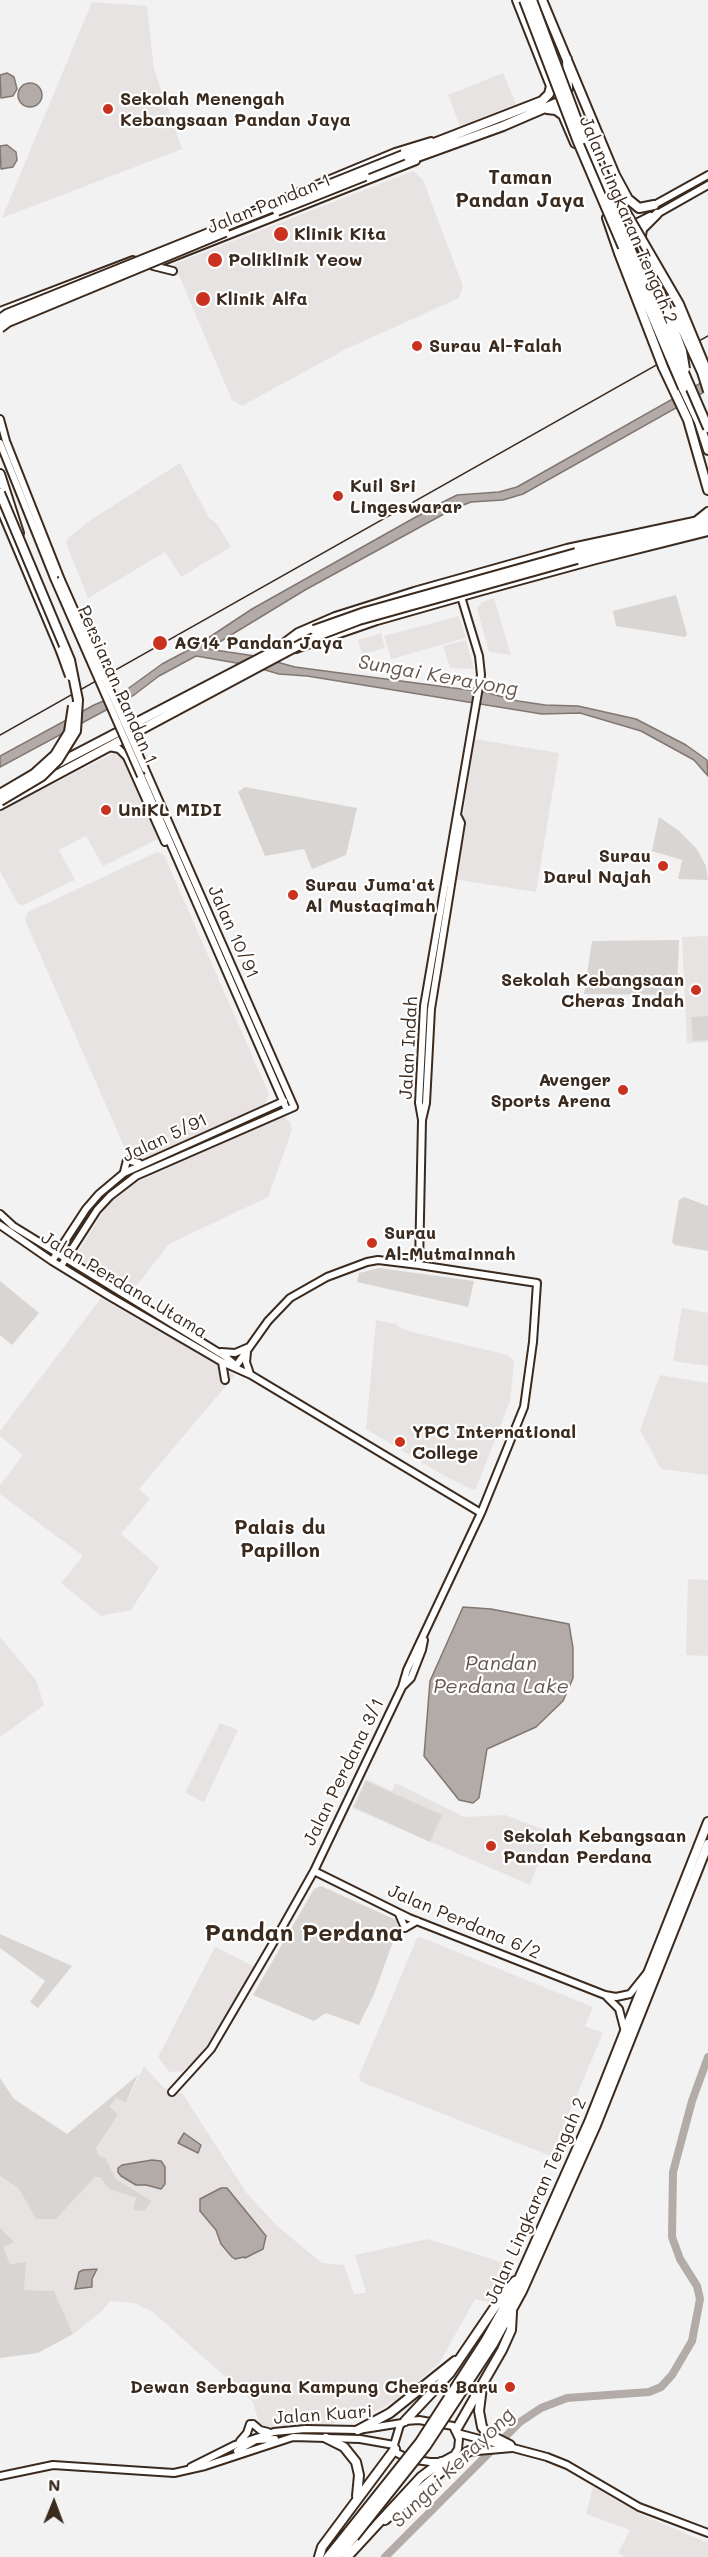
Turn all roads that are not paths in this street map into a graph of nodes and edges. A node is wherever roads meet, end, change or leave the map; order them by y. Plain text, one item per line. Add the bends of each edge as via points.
1 (517, 0) edge
2 (524, 0) edge
3 (532, 0) edge
4 (542, 0) edge
5 (567, 59) junction
6 (544, 105) junction
7 (448, 142) junction
8 (708, 175) edge
9 (708, 185) edge
10 (287, 196) junction
11 (608, 196) junction
12 (654, 206) joint
13 (293, 210) junction
14 (657, 214) junction
15 (608, 220) junction
16 (148, 266) junction
17 (173, 271) dead end
18 (0, 311) edge
19 (671, 312) junction
20 (1, 322) edge
21 (708, 374) edge
22 (686, 386) junction
23 (708, 391) edge
24 (686, 414) junction
25 (0, 419) edge
26 (708, 428) edge
27 (0, 444) edge
28 (708, 450) edge
29 (0, 474) edge
30 (708, 489) edge
31 (4, 494) edge
32 (0, 506) edge
33 (708, 512) edge
34 (0, 518) edge
35 (708, 518) edge
36 (698, 520) junction
37 (708, 523) edge
38 (708, 532) edge
39 (649, 539) junction
40 (12, 540) junction
41 (576, 556) junction
42 (473, 575) junction
43 (58, 579) junction
44 (456, 580) junction
45 (441, 584) junction
46 (479, 592) junction
47 (461, 597) junction
48 (446, 602) junction
49 (465, 609) junction
50 (273, 649) junction
51 (284, 653) junction
52 (109, 747) junction
53 (145, 769) joint
54 (0, 794) edge
55 (0, 803) edge
56 (190, 890) junction
57 (210, 936) joint
58 (291, 1099) junction
59 (283, 1102) junction
60 (294, 1107) joint
61 (287, 1110) junction
62 (0, 1214) edge
63 (0, 1225) edge
64 (63, 1244) junction
65 (44, 1245) junction
66 (73, 1250) junction
67 (419, 1250) junction
68 (56, 1253) junction
69 (66, 1259) junction
70 (52, 1261) junction
71 (75, 1264) junction
72 (419, 1264) junction
73 (61, 1266) junction
74 (433, 1267) junction
75 (102, 1280) junction
76 (109, 1296) junction
77 (248, 1348) junction
78 (215, 1350) junction
79 (222, 1362) junction
80 (236, 1366) junction
81 (251, 1375) junction
82 (225, 1380) dead end
83 (481, 1513) junction
84 (708, 1822) edge
85 (708, 1844) edge
86 (314, 1871) junction
87 (398, 1913) junction
88 (417, 1921) junction
89 (651, 1967) junction
90 (605, 1995) junction
91 (625, 2033) junction
92 (172, 2092) dead end
93 (522, 2273) junction
94 (512, 2310) junction
95 (489, 2342) junction
96 (466, 2352) junction
97 (482, 2385) junction
98 (404, 2422) junction
99 (358, 2430) junction
100 (456, 2431) junction
101 (274, 2432) junction
102 (488, 2434) junction
103 (255, 2438) junction
104 (293, 2438) junction
105 (326, 2438) junction
106 (476, 2439) junction
107 (494, 2440) junction
108 (235, 2445) junction
109 (394, 2447) junction
110 (513, 2447) junction
111 (469, 2451) junction
112 (453, 2455) junction
113 (226, 2458) junction
114 (441, 2462) junction
115 (183, 2472) junction
116 (0, 2476) edge
117 (357, 2498) junction
118 (372, 2530) junction
119 (708, 2533) edge
120 (352, 2534) junction
121 (319, 2557) edge
122 (328, 2557) edge
123 (337, 2557) edge
124 (347, 2557) edge

1 - 6 highway via 551,86
2 - 22 highway, Jalan Lingkaran Tengah 2, bridge via 578,142
3 - 11 highway, Jalan Lingkaran Tengah 2, bridge
4 - 5 highway
5 - 6 highway via 566,95 561,101
5 - 12 highway via 628,199 639,208
6 - 7 highway, Jalan Pandan 1
6 - 15 highway via 563,116
7 - 10 street, Jalan Pandan 1 via 395,152
7 - 13 street, Jalan Pandan 1 via 434,154
7 - 20 highway, bridge
8 - 12 street
9 - 14 street
10 - 13 street via 287,204
10 - 18 street, Jalan Pandan 1 via 171,246
11 - 21 highway, bridge via 617,201 650,251 679,304
11 - 22 highway, Jalan Lingkaran Tengah 2, bridge
13 - 16 street, Jalan Pandan 1
14 - 15 highway via 624,228
14 - 19 highway via 645,225 640,238
15 - 24 highway, bridge
16 - 17 street
16 - 20 street, Jalan Pandan 1
19 - 22 highway, bridge via 682,351
19 - 23 highway, bridge
22 - 24 highway
22 - 26 highway, Jalan Lingkaran Tengah 2, bridge
22 - 28 highway, Jalan Lingkaran Tengah 2
24 - 30 highway
25 - 43 street, Persiaran Pandan 1
27 - 43 street, Persiaran Pandan 1
29 - 31 highway
31 - 55 highway, bridge via 70,660 78,714 76,730 58,760 42,776
32 - 40 highway
33 - 36 highway
34 - 40 highway
35 - 36 street
36 - 39 street
37 - 39 highway
38 - 39 highway
39 - 41 highway
39 - 42 street via 567,548
39 - 46 street
40 - 54 highway, bridge via 67,667 73,709 69,732 51,760
41 - 50 highway, bridge via 365,612
41 - 51 highway, bridge via 359,620
42 - 44 street
42 - 46 street via 472,586
43 - 53 street, Persiaran Pandan 1, bridge
43 - 56 street, Persiaran Pandan 1, bridge
44 - 45 street
44 - 47 street, Jalan Indah
45 - 48 street via 449,593
45 - 50 street via 335,616 298,632
46 - 47 street
46 - 49 street
47 - 48 street
47 - 49 street, Jalan Indah
48 - 49 street
48 - 51 street, bridge
49 - 67 street, Jalan Indah via 479,656 479,686 431,1009 422,1120
50 - 54 highway
51 - 52 highway
52 - 55 highway
52 - 56 street via 119,749 127,757 177,870
53 - 58 street, Jalan 10/91
56 - 57 street, Persiaran Pandan 1
57 - 59 street, Jalan 10/91
58 - 59 street, Jalan 5/91
58 - 60 street, Jalan 10/91
59 - 61 street, Jalan 10/91
59 - 64 street, Jalan 5/91 via 124,1173 99,1194
60 - 61 street, Jalan 5/91
61 - 66 street, Jalan 5/91 via 136,1176 97,1210
62 - 65 street, Jalan Perdana Utama
63 - 70 street, Jalan Perdana Utama
64 - 65 street
64 - 68 street, Jalan 5/91
65 - 68 street, Jalan Perdana Utama
66 - 69 street, Jalan 5/91
66 - 71 street
67 - 72 street, Jalan Indah
67 - 74 street
68 - 69 street, Jalan Perdana Utama
68 - 70 street, Jalan 5/91
69 - 71 street, Jalan Perdana Utama
69 - 73 street, Jalan 5/91
70 - 73 street, Jalan Perdana Utama
71 - 75 street, Jalan Perdana Utama
72 - 74 street
72 - 77 street via 373,1260 327,1277 290,1298
73 - 76 street, Jalan Perdana Utama
74 - 83 street, Jalan Perdana 3/1 via 537,1283 524,1407
75 - 76 street via 110,1290
75 - 78 street, Jalan Perdana Utama
76 - 79 street, Jalan Perdana Utama
77 - 78 street via 235,1353
77 - 80 street
77 - 81 street via 246,1365
78 - 80 street, Jalan Perdana Utama
79 - 80 street, Jalan Perdana Utama
79 - 82 street
80 - 81 street, Jalan Perdana Utama
81 - 83 street, Jalan Perdana Utama
83 - 86 street, Jalan Perdana 3/1
84 - 89 highway, Jalan Lingkaran Tengah 2
85 - 94 highway, Jalan Lingkaran Tengah 2 via 596,2125
86 - 87 street, Jalan Perdana 6/2
86 - 92 street, Jalan Perdana 3/1 via 211,2049
87 - 88 street, Jalan Perdana 6/2
87 - 88 street via 405,1928
88 - 90 street, Jalan Perdana 6/2
89 - 90 street via 630,1994
89 - 91 highway, Jalan Lingkaran Tengah 2
90 - 91 street via 619,2009
91 - 93 highway, Jalan Lingkaran Tengah 2
93 - 95 highway, Jalan Lingkaran Tengah 2
93 - 96 highway
94 - 95 highway, Jalan Lingkaran Tengah 2
94 - 97 highway via 511,2330
95 - 120 highway, Jalan Lingkaran Tengah 2, bridge
96 - 98 highway via 436,2391
96 - 99 highway via 390,2413
97 - 100 highway
97 - 102 highway via 479,2420
98 - 99 street, Jalan Kuari
98 - 100 street via 442,2423
98 - 109 street via 397,2431
99 - 101 street, Jalan Kuari
100 - 106 street
100 - 112 street via 459,2444
101 - 103 street, Jalan Kuari
101 - 108 street via 263,2432 251,2424
102 - 106 street
102 - 107 highway
103 - 104 street
103 - 108 street, Jalan Kuari
103 - 113 street
104 - 105 street, Jalan Kuari
104 - 113 street, Jalan Kuari
105 - 109 street, Jalan Kuari via 360,2439
105 - 117 highway via 344,2447 356,2462
106 - 107 street
107 - 110 highway
108 - 115 street, Jalan Kuari
109 - 114 street via 409,2459
109 - 117 highway
110 - 111 street
110 - 119 street via 567,2465 639,2507
111 - 112 street
111 - 118 highway
112 - 114 street
113 - 115 street, Jalan Kuari
114 - 118 highway via 421,2477
115 - 116 street, Jalan Kuari via 53,2465
117 - 121 highway
118 - 124 highway
120 - 122 highway, Jalan Lingkaran Tengah 2
120 - 123 highway, Jalan Lingkaran Tengah 2

